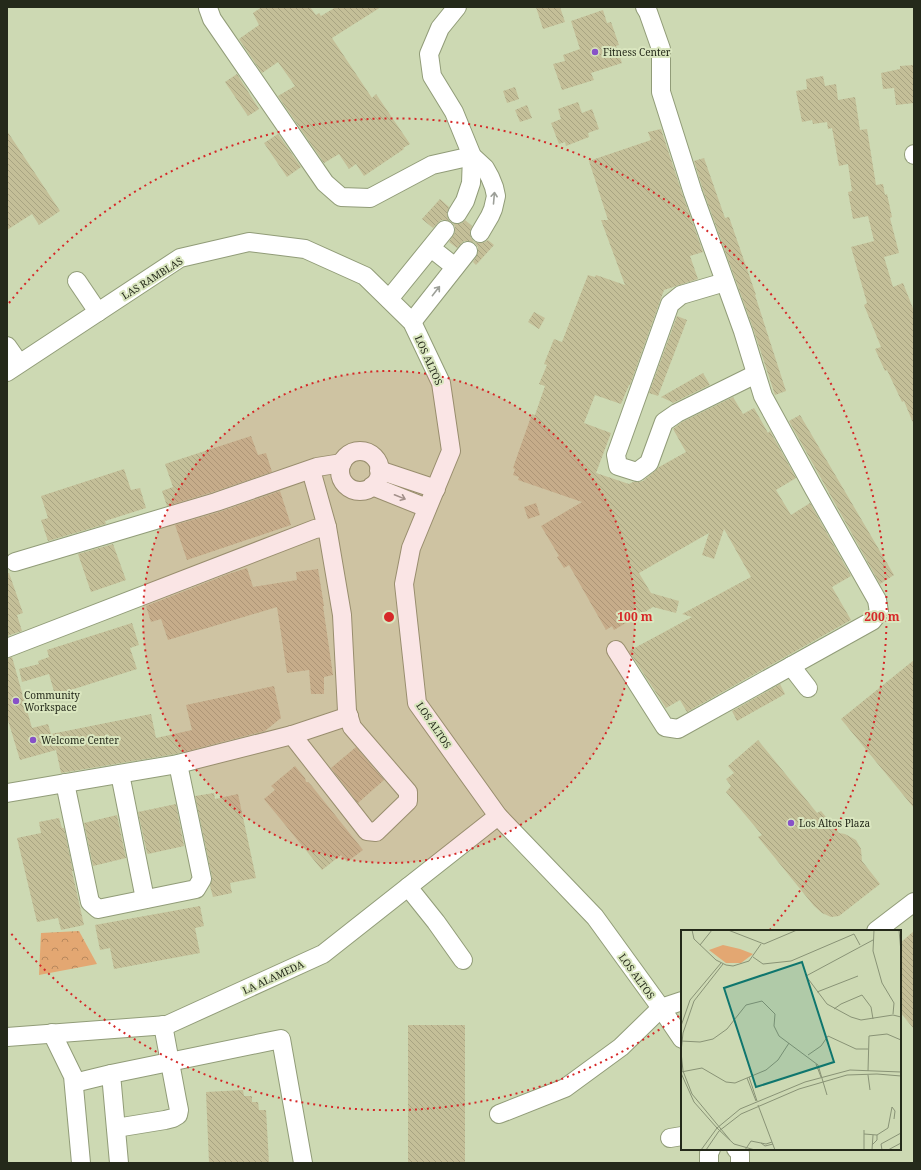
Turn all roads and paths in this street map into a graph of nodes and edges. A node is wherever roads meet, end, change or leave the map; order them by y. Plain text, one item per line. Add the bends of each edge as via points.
1 (457, 7) edge
2 (645, 7) edge
3 (207, 8) edge
4 (472, 156) junction
5 (457, 214) dead end
6 (445, 230) dead end
7 (480, 233) dead end
8 (431, 248) junction
9 (468, 251) dead end
10 (455, 267) junction
11 (77, 281) dead end
12 (725, 282) junction
13 (389, 299) junction
14 (98, 312) junction
15 (412, 322) junction
16 (7, 346) edge
17 (13, 368) edge
18 (756, 374) junction
19 (342, 463) junction
20 (311, 470) junction
21 (376, 478) junction
22 (436, 489) junction
23 (427, 508) junction
24 (327, 527) junction
25 (15, 562) dead end
26 (7, 648) edge
27 (616, 650) dead end
28 (791, 666) junction
29 (808, 688) dead end
30 (349, 716) junction
31 (292, 735) junction
32 (178, 764) junction
33 (120, 774) junction
34 (65, 783) junction
35 (7, 793) edge
36 (498, 816) junction
37 (408, 887) junction
38 (145, 899) junction
39 (914, 902) edge
40 (877, 930) edge
41 (463, 960) dead end
42 (681, 1001) edge
43 (661, 1008) junction
44 (163, 1025) junction
45 (52, 1033) junction
46 (7, 1037) edge
47 (681, 1038) edge
48 (170, 1062) junction
49 (111, 1074) junction
50 (74, 1083) junction
51 (499, 1114) dead end
52 (116, 1128) junction
53 (710, 1150) edge
54 (737, 1150) edge
55 (81, 1163) edge
56 (119, 1163) edge
57 (303, 1163) edge
58 (709, 1163) edge
59 (740, 1163) edge

1 - 4 street via 440,28 429,54 432,76 454,112
2 - 12 street via 662,49 662,92 693,193
3 - 4 street via 212,19 325,183 341,197 370,198 432,165
4 - 5 street via 471,183
7 -> 4 street via 490,216 496,196 490,176
6 - 8 street
8 - 10 street
8 - 13 street
9 - 10 street
15 -> 10 street
11 - 14 street
12 - 18 street
12 - 18 street via 681,295 670,304 616,455 618,466 637,472 649,463 664,422
13 - 14 street, LAS RAMBLAS via 365,276 305,249 248,242 180,258
13 - 15 street, LAS RAMBLAS
14 - 17 street, LAS RAMBLAS
15 - 22 street, LOS ALTOS via 441,383 451,451
16 - 17 street
18 - 28 street via 763,396 877,600 879,612 872,621
19 - 20 street
19 - 21 street via 340,472 343,481 350,488 358,491 368,489
19 - 21 street via 348,455 357,451 366,452 375,457 379,466
20 - 24 street
20 - 25 street via 216,502
21 - 22 street
21 -> 23 street
22 - 23 street, LOS ALTOS
23 - 36 street, LOS ALTOS via 411,548 404,584 417,703
24 - 26 street via 315,529
24 - 30 street via 342,615
27 - 28 street via 665,727 678,729
28 - 29 street
30 - 31 street
30 - 31 street via 352,727 408,792 408,801 376,832 367,831
31 - 32 street
32 - 33 street
32 - 38 street via 202,880 196,889
33 - 34 street
33 - 38 street
34 - 35 street
34 - 38 street via 90,902 98,909
36 - 37 street, LA ALAMEDA
36 - 43 street, LOS ALTOS via 595,917
37 - 41 street
37 - 44 street, LA ALAMEDA via 323,954
39 - 40 street
42 - 43 street
43 - 47 street, LOS ALTOS
43 - 51 street via 621,1047 565,1088
44 - 45 street, LA ALAMEDA
44 - 48 street
45 - 46 street, LA ALAMEDA
45 - 50 street
48 - 49 street
48 - 52 street via 178,1115 165,1120
48 - 57 street via 280,1039
49 - 50 street
49 - 52 street
50 - 55 street
52 - 56 street
53 - 58 street
54 - 59 street via 740,1153

